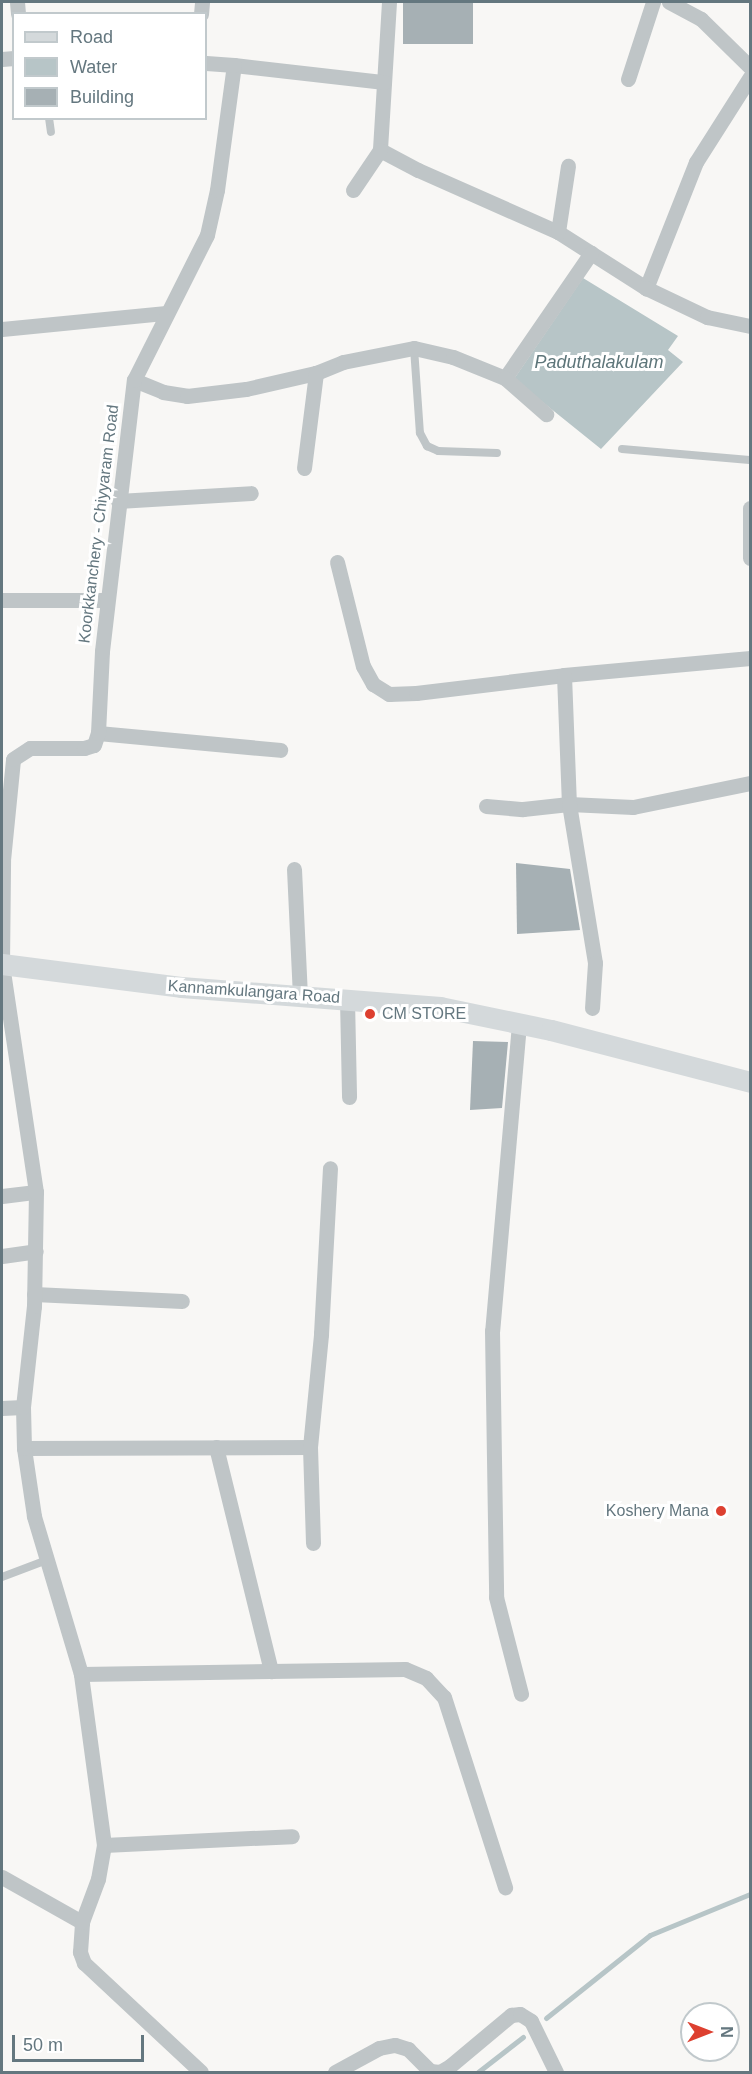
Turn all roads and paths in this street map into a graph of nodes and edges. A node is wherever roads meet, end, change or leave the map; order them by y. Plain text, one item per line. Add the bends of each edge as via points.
1 (389, 2) edge
2 (653, 2) edge
3 (669, 2) edge
4 (207, 63) edge
5 (234, 65) junction
6 (750, 67) edge
7 (750, 77) edge
8 (628, 79) dead end
9 (384, 82) junction
10 (49, 120) edge
11 (51, 132) dead end
12 (380, 150) junction
13 (568, 166) dead end
14 (353, 190) dead end
15 (558, 232) junction
16 (591, 252) junction
17 (646, 288) junction
18 (166, 313) junction
19 (750, 326) edge
20 (2, 329) edge
21 (414, 348) junction
22 (316, 373) junction
23 (505, 378) junction
24 (134, 380) junction
25 (546, 414) dead end
26 (622, 449) dead end
27 (497, 453) dead end
28 (750, 460) edge
29 (304, 468) dead end
30 (251, 493) dead end
31 (118, 501) junction
32 (750, 508) edge
33 (750, 558) edge
34 (337, 562) dead end
35 (2, 600) edge
36 (107, 600) junction
37 (750, 658) edge
38 (564, 675) junction
39 (98, 733) junction
40 (280, 750) dead end
41 (750, 783) edge
42 (569, 804) junction
43 (486, 806) dead end
44 (294, 869) dead end
45 (2, 964) edge
46 (300, 997) junction
47 (347, 999) junction
48 (592, 1008) dead end
49 (519, 1024) junction
50 (750, 1082) edge
51 (349, 1097) dead end
52 (330, 1168) dead end
53 (36, 1192) junction
54 (2, 1196) edge
55 (36, 1251) junction
56 (2, 1256) edge
57 (34, 1294) junction
58 (182, 1301) dead end
59 (22, 1407) junction
60 (2, 1408) edge
61 (216, 1447) junction
62 (310, 1447) junction
63 (24, 1448) junction
64 (313, 1543) dead end
65 (47, 1560) junction
66 (2, 1577) edge
67 (271, 1671) junction
68 (81, 1674) junction
69 (521, 1694) dead end
70 (292, 1836) dead end
71 (104, 1845) junction
72 (2, 1877) edge
73 (505, 1887) dead end
74 (81, 1922) junction
75 (201, 2073) edge
76 (334, 2073) edge
77 (556, 2073) edge

1 - 9 street
2 - 8 street
3 - 6 street via 701,19
4 - 5 street
5 - 9 street
5 - 18 street, Koorkkanchery - Chiyyaram Road via 207,235
7 - 17 street via 696,162
9 - 12 street
10 - 11 lane
12 - 14 street
12 - 15 street
13 - 15 street
15 - 16 street
16 - 17 street
16 - 23 street
17 - 19 street via 707,317
18 - 20 street
18 - 24 street, Koorkkanchery - Chiyyaram Road
21 - 22 street via 343,362
21 - 23 street via 453,357
21 - 27 lane via 420,433 427,446 438,451
22 - 24 street via 246,390 187,396 163,392
22 - 29 street
23 - 25 street
24 - 31 street, Koorkkanchery - Chiyyaram Road
26 - 28 lane
30 - 31 street
31 - 36 street, Koorkkanchery - Chiyyaram Road
32 - 33 street
34 - 38 street via 363,666 373,684 388,694
35 - 36 street
36 - 39 street, Koorkkanchery - Chiyyaram Road
37 - 38 street
38 - 42 street
39 - 40 street
39 - 45 street via 94,745 30,748 13,759 3,860
41 - 42 street via 633,807
42 - 43 street via 523,809
42 - 48 street via 595,963
44 - 46 street
45 - 46 street, Kannamkulangara Road via 181,987
45 - 53 street
46 - 47 street, Kannamkulangara Road
47 - 49 street, Kannamkulangara Road via 440,1007
47 - 51 street
49 - 50 street, Kannamkulangara Road
49 - 69 street via 492,1331 496,1598
52 - 62 street
53 - 54 street
53 - 55 street
55 - 56 street
55 - 57 street
57 - 58 street
57 - 59 street
59 - 60 street
59 - 63 street
61 - 62 street
61 - 63 street
61 - 67 street
62 - 64 street
63 - 65 street via 34,1516
65 - 66 lane
65 - 68 street
67 - 68 street
67 - 73 street via 405,1668 426,1678 444,1697
68 - 71 street
70 - 71 street
71 - 74 street via 98,1879
72 - 74 street
74 - 75 street via 84,1964
76 - 77 street via 379,2048 395,2045 408,2049 430,2071 440,2072 511,2015 520,2014 531,2021

